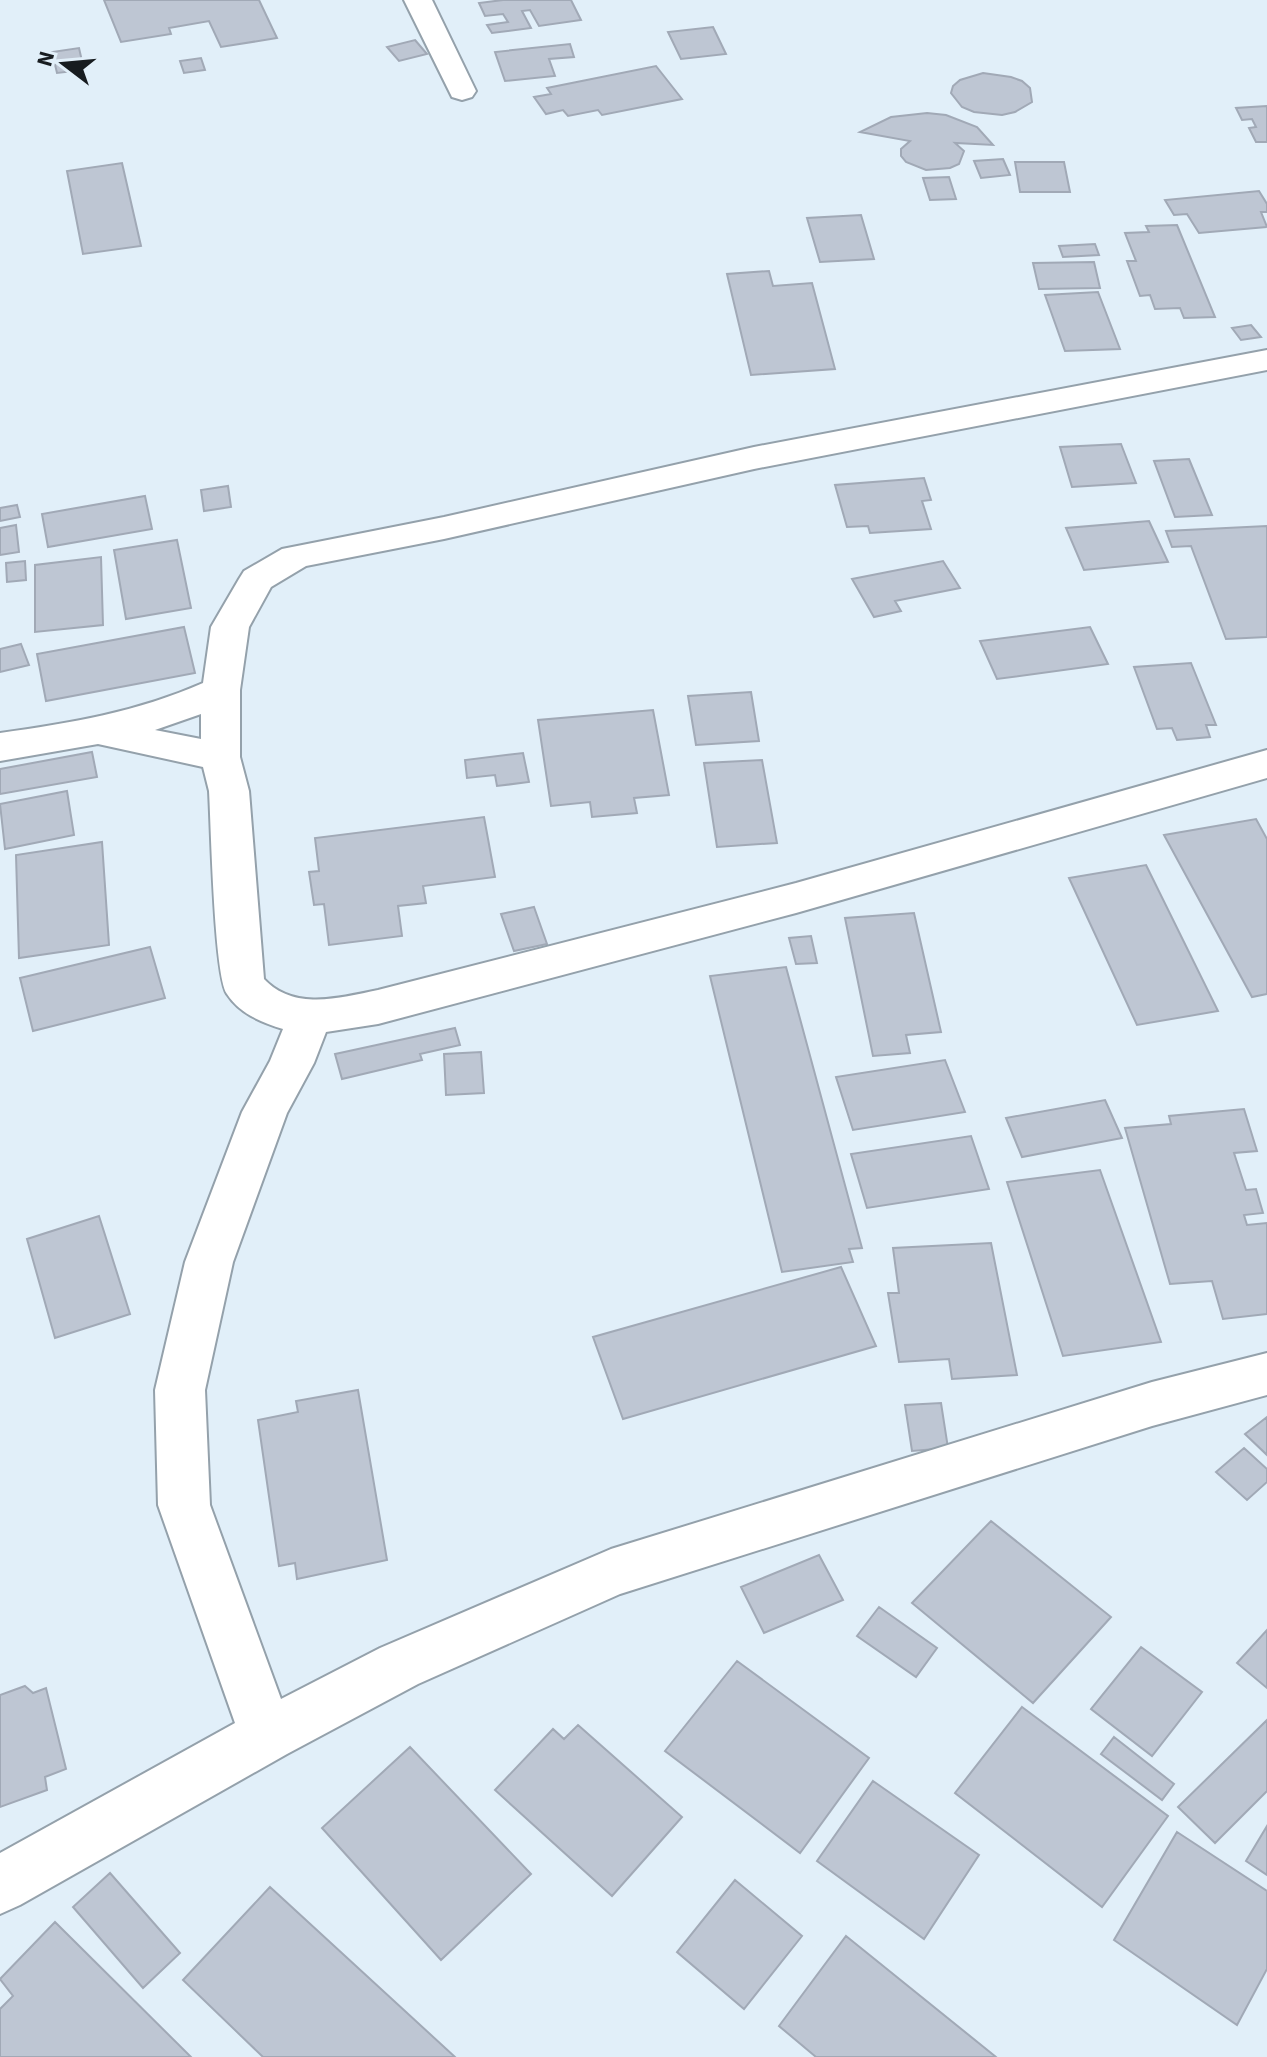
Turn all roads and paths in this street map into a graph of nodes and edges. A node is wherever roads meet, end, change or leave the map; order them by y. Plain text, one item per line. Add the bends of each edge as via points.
1 (418, 0) edge
2 (462, 91) dead end
3 (1267, 360) edge
4 (221, 690) junction
5 (102, 733) junction
6 (0, 747) edge
7 (220, 757) junction
8 (1267, 764) edge
9 (310, 1016) junction
10 (1267, 1374) edge
11 (267, 1735) junction
12 (0, 1885) edge

1 - 2 street
3 - 4 street via 754,458 295,557 257,579 240,606 230,627
4 - 5 street
4 - 7 street
5 - 6 street
5 - 7 street
7 - 9 street via 229,791 243,984 256,1003 283,1014
8 - 9 street via 796,898 378,1007
9 - 11 street via 265,1112 209,1262 180,1390 184,1505
10 - 11 street via 1152,1404 611,1573 399,1666
11 - 12 street

